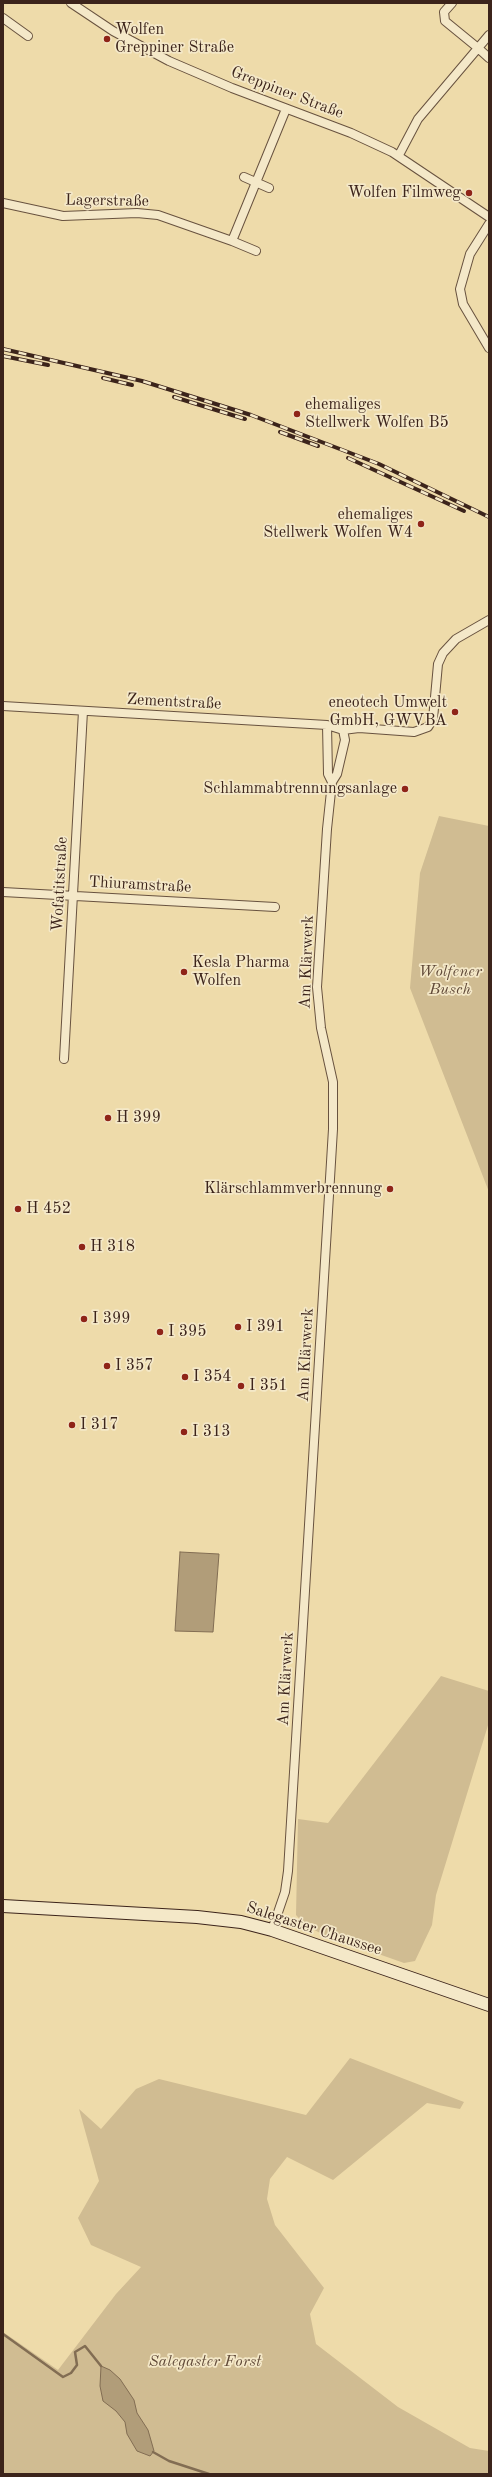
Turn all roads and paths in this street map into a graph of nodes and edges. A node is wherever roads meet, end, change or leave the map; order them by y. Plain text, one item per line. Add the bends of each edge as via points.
1 (71, 3) edge
2 (452, 3) edge
3 (3, 18) edge
4 (489, 35) edge
5 (28, 36) dead end
6 (478, 48) junction
7 (489, 58) edge
8 (286, 109) junction
9 (399, 155) junction
10 (244, 177) dead end
11 (256, 183) junction
12 (269, 188) dead end
13 (3, 203) edge
14 (489, 217) edge
15 (489, 224) edge
16 (232, 241) junction
17 (256, 252) dead end
18 (489, 348) edge
19 (489, 620) edge
20 (3, 706) edge
21 (83, 711) junction
22 (327, 725) junction
23 (343, 730) junction
24 (332, 782) junction
25 (3, 892) edge
26 (73, 896) junction
27 (275, 907) dead end
28 (64, 1059) dead end
29 (3, 1906) edge
30 (272, 1930) junction
31 (489, 2005) edge

1 - 8 street, Greppiner Straße via 113,31 169,61
2 - 6 street via 444,12 445,21
3 - 5 street
4 - 6 street
6 - 7 street
6 - 9 street via 418,119
8 - 9 street, Greppiner Straße via 352,133
8 - 11 street
9 - 14 street, Greppiner Straße
10 - 11 street
11 - 12 street
11 - 16 street
13 - 16 street, Lagerstraße via 63,216 137,213 158,216
15 - 18 street via 470,254 460,289 463,304
16 - 17 street, Lagerstraße
19 - 23 street via 456,639 443,653 437,671 433,719 428,727 414,732 359,728
20 - 21 street, Zementstraße
21 - 22 street, Zementstraße
21 - 26 street, Wofatitstraße
22 - 23 street, Zementstraße
22 - 24 street, Am Klärwerk via 328,774
23 - 24 street, Am Klärwerk via 345,740 337,774
24 - 30 street, Am Klärwerk via 317,997 320,1028 332,1076 334,1115 288,1871 285,1892
25 - 26 street, Thiuramstraße
26 - 27 street, Thiuramstraße
26 - 28 street, Wofatitstraße
29 - 30 main road, Salegaster Chaussee via 215,1918
30 - 31 main road, Salegaster Chaussee

